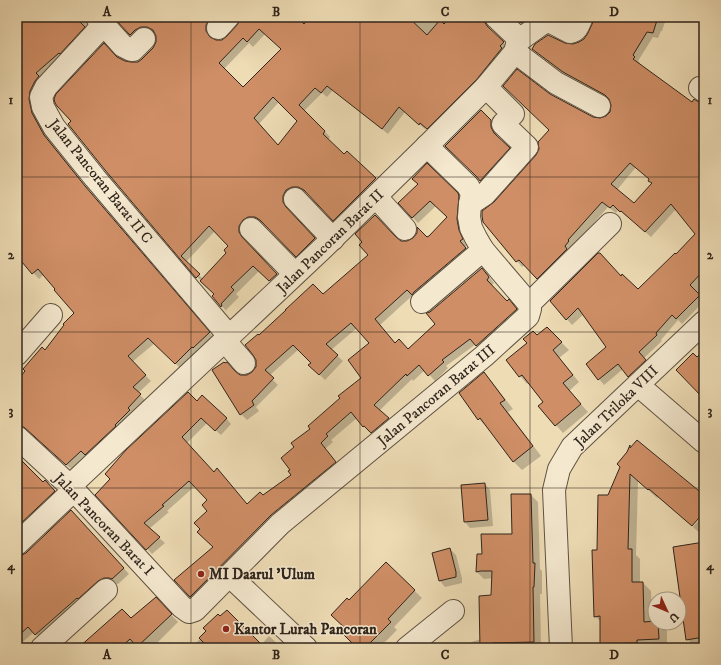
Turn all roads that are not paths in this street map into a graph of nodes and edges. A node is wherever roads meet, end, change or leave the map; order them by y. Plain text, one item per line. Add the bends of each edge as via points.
1 (496, 17) edge
2 (582, 17) edge
3 (100, 20) edge
4 (144, 39) dead end
5 (516, 46) junction
6 (486, 87) junction
7 (598, 106) dead end
8 (427, 146) junction
9 (376, 197) junction
10 (295, 199) dead end
11 (470, 204) junction
12 (610, 224) dead end
13 (406, 229) dead end
14 (251, 230) dead end
15 (333, 239) junction
16 (483, 250) junction
17 (295, 274) junction
18 (422, 302) dead end
19 (529, 304) junction
20 (51, 314) dead end
21 (704, 322) edge
22 (227, 338) junction
23 (17, 354) edge
24 (244, 363) dead end
25 (638, 385) junction
26 (17, 437) edge
27 (704, 442) edge
28 (72, 488) junction
29 (17, 544) edge
30 (230, 576) junction
31 (106, 590) dead end
32 (453, 611) dead end
33 (189, 612) joint
34 (42, 648) edge
35 (306, 648) edge
36 (407, 648) edge
37 (560, 648) edge

1 - 5 street via 515,35
2 - 5 street, Jalan Pancoran Barat II via 573,32 546,22
3 - 4 street via 123,46 131,50
3 - 22 street, Jalan Pancoran Barat II C via 95,34 46,87 41,97 43,107 61,121 95,178
5 - 6 street, Jalan Pancoran Barat II
5 - 7 street via 556,83
6 - 8 street, Jalan Pancoran Barat II
6 - 11 street via 513,114 503,124 527,146 485,194
8 - 9 street, Jalan Pancoran Barat II
8 - 11 street via 468,186 472,194
9 - 13 street
9 - 15 street, Jalan Pancoran Barat II
10 - 15 street
11 - 16 street via 471,228
12 - 19 street
14 - 17 street
15 - 17 street, Jalan Pancoran Barat II
16 - 18 street
16 - 19 street
17 - 22 street, Jalan Pancoran Barat II
19 - 30 street, Jalan Pancoran Barat III via 528,316 484,356 280,524
20 - 23 street
21 - 25 street, Jalan Triloka VIII
22 - 24 street, Jalan Pancoran Barat II C
22 - 28 street, Jalan Pancoran Barat II
25 - 27 street
25 - 37 street, Jalan Triloka VIII via 572,447 559,469 554,490
26 - 28 street, Jalan Pancoran Barat I
28 - 29 street, Jalan Pancoran Barat II
28 - 33 street, Jalan Pancoran Barat I
30 - 33 street, Jalan Pancoran Barat III via 195,610
30 - 35 street
31 - 34 street
32 - 36 street

